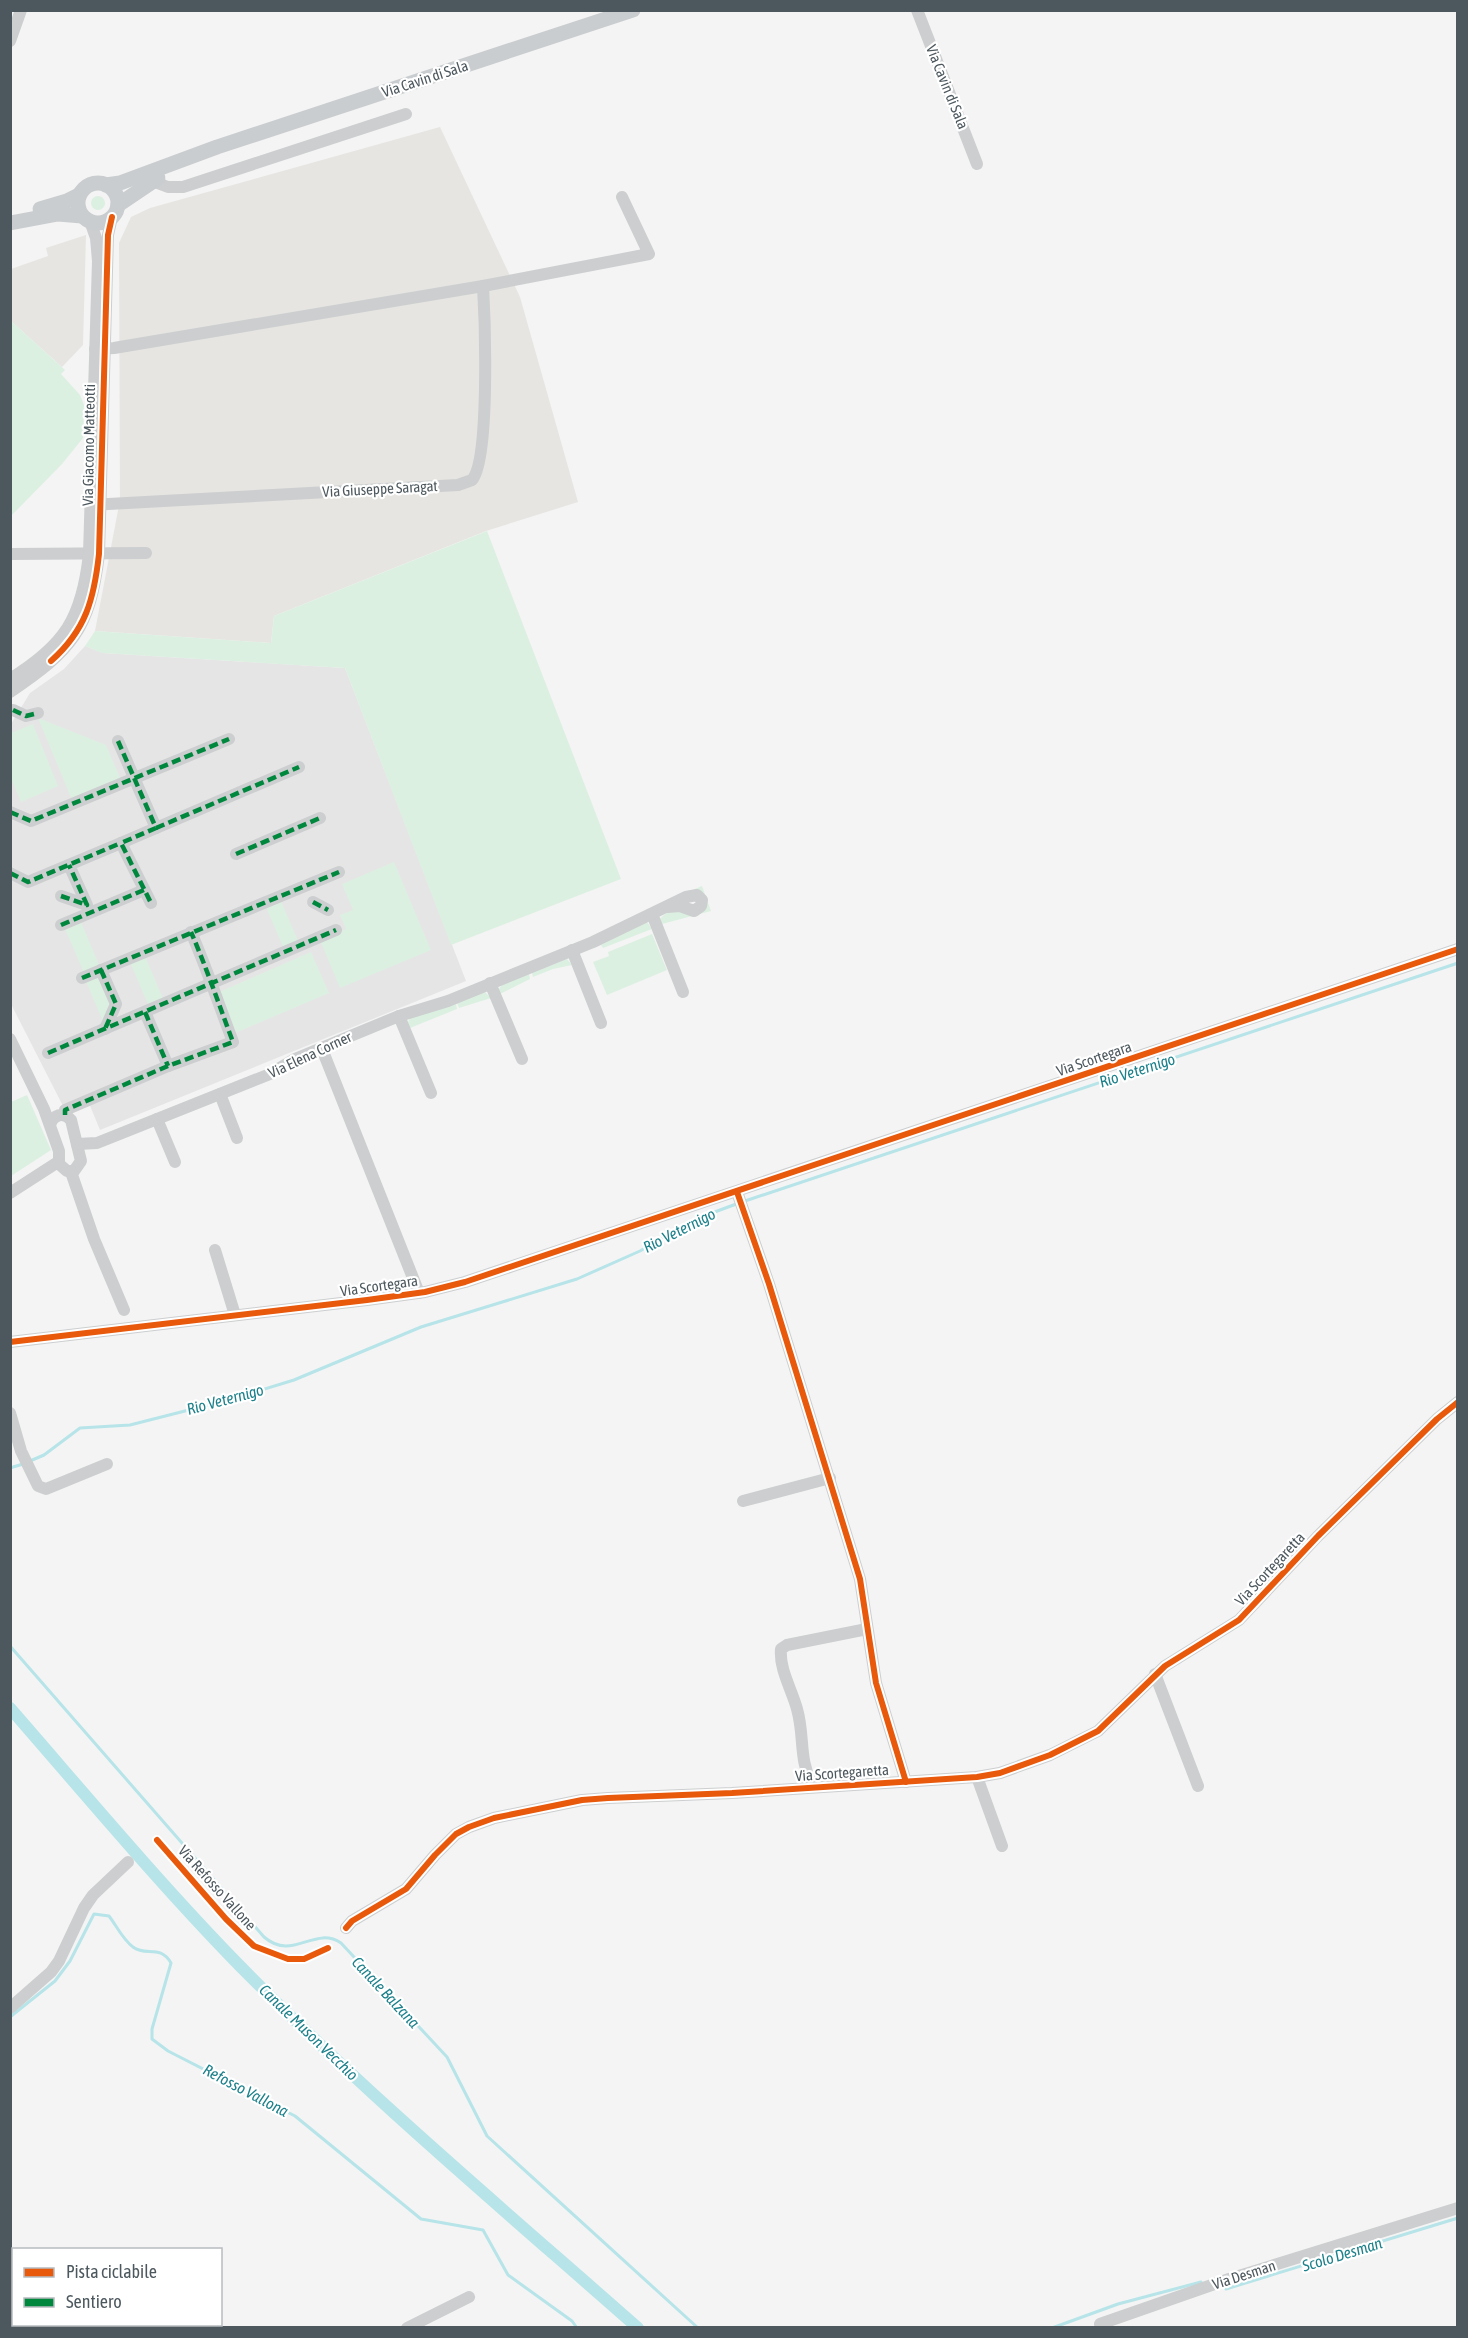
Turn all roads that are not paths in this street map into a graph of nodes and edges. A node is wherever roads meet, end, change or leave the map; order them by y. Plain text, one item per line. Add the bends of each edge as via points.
1 (21, 10) edge
2 (633, 10) edge
3 (916, 10) edge
4 (10, 41) edge
5 (406, 114) dead end
6 (217, 147) junction
7 (977, 164) dead end
8 (152, 181) junction
9 (106, 185) junction
10 (79, 195) junction
11 (622, 197) dead end
12 (115, 211) junction
13 (10, 216) edge
14 (86, 219) junction
15 (10, 224) edge
16 (483, 286) junction
17 (99, 349) junction
18 (95, 505) junction
19 (146, 553) dead end
20 (10, 554) edge
21 (94, 554) junction
22 (10, 679) edge
23 (10, 692) edge
24 (13, 710) dead end
25 (38, 713) dead end
26 (229, 739) dead end
27 (118, 741) dead end
28 (299, 767) dead end
29 (134, 778) junction
30 (10, 812) edge
31 (320, 818) dead end
32 (156, 828) junction
33 (121, 843) junction
34 (236, 854) dead end
35 (69, 865) junction
36 (339, 872) dead end
37 (10, 873) edge
38 (144, 890) junction
39 (61, 896) dead end
40 (313, 902) dead end
41 (151, 903) dead end
42 (667, 907) dead end
43 (328, 910) dead end
44 (652, 914) junction
45 (62, 925) dead end
46 (336, 930) dead end
47 (191, 932) junction
48 (1458, 949) edge
49 (572, 950) junction
50 (101, 970) junction
51 (82, 978) dead end
52 (213, 983) junction
53 (490, 983) junction
54 (683, 992) dead end
55 (145, 1012) junction
56 (399, 1016) junction
57 (600, 1023) dead end
58 (105, 1029) junction
59 (10, 1039) edge
60 (322, 1049) junction
61 (48, 1053) dead end
62 (522, 1059) dead end
63 (168, 1066) junction
64 (431, 1093) dead end
65 (220, 1094) junction
66 (44, 1109) junction
67 (62, 1115) junction
68 (157, 1119) junction
69 (50, 1125) junction
70 (237, 1138) dead end
71 (97, 1143) junction
72 (77, 1144) junction
73 (80, 1158) junction
74 (58, 1162) junction
75 (175, 1162) dead end
76 (70, 1172) junction
77 (737, 1192) junction
78 (10, 1193) edge
79 (215, 1250) dead end
80 (419, 1293) junction
81 (124, 1310) dead end
82 (235, 1315) junction
83 (10, 1342) edge
84 (1458, 1402) edge
85 (10, 1413) edge
86 (107, 1464) dead end
87 (830, 1478) junction
88 (743, 1501) dead end
89 (867, 1629) junction
90 (1155, 1674) junction
91 (977, 1777) junction
92 (906, 1782) junction
93 (1198, 1786) dead end
94 (813, 1787) junction
95 (1002, 1846) dead end
96 (128, 1862) dead end
97 (346, 1928) dead end
98 (10, 2008) edge
99 (1458, 2208) edge
100 (469, 2298) dead end
101 (1100, 2324) dead end
102 (407, 2328) edge

1 - 4 street
2 - 6 main road, Via Cavin di Sala
3 - 7 street, Via Cavin di Sala
5 - 8 street, Via Cavin di Sala via 183,187
6 - 8 main road, Via Cavin di Sala
6 - 9 main road, Via Cavin di Sala via 142,176
8 - 12 main road, Via Cavin di Sala
9 - 10 main road via 94,183
9 - 12 main road via 115,193
10 - 13 main road
10 - 14 main road via 78,206
11 - 16 street via 649,254
12 - 14 main road via 102,223
12 - 17 street, Via Giacomo Matteotti via 108,235
14 - 15 main road via 58,214
14 - 17 street, Via Giacomo Matteotti via 98,254
16 - 17 street
16 - 18 street, Via Giuseppe Saragat via 483,428 478,468 472,480 458,485
17 - 18 street, Via Giacomo Matteotti
18 - 21 street, Via Giacomo Matteotti
19 - 21 street
20 - 21 street
21 - 22 street, Via Giacomo Matteotti via 82,599 67,630 52,648
21 - 23 street, Via Giacomo Matteotti via 91,602 78,632 57,656
24 - 25 street via 26,716
26 - 29 street
27 - 29 street
28 - 32 street
29 - 30 street via 31,821
29 - 32 street
31 - 34 street
32 - 33 street
33 - 35 street
33 - 38 street
35 - 37 street via 28,882
35 - 39 street via 87,905
36 - 47 street
38 - 41 street
38 - 45 street
40 - 43 street
42 - 44 street, Via Elena Corner
44 - 49 street, Via Elena Corner
44 - 54 street
46 - 52 street
47 - 50 street
47 - 52 street
48 - 77 street, Via Scortegara
49 - 53 street, Via Elena Corner
49 - 57 street
50 - 51 street
50 - 58 street via 116,1004
52 - 55 street
52 - 63 street via 233,1042
53 - 56 street, Via Elena Corner
53 - 62 street
55 - 58 street
55 - 63 street
56 - 60 street, Via Elena Corner
56 - 64 street
58 - 61 street
59 - 66 street
60 - 65 street, Via Elena Corner
60 - 80 street, Via Scortegara
63 - 67 street via 65,1110
65 - 68 street, Via Elena Corner
65 - 70 street
66 - 67 street
66 - 69 street
67 - 69 street
67 - 72 street via 73,1124
68 - 71 street, Via Elena Corner
68 - 75 street
69 - 74 street via 59,1151
71 - 72 street, Via Elena Corner
71 - 73 street, Via Elena Corner
72 - 73 street
73 - 76 street, Via Elena Corner via 78,1168
74 - 76 street
74 - 78 street
76 - 81 street
77 - 80 street, Via Scortegara via 465,1282
77 - 87 street
79 - 82 street
80 - 82 street, Via Scortegara
82 - 83 street, Via Scortegara
84 - 90 street, Via Scortegaretta via 1318,1536 1239,1620
85 - 86 street via 23,1456 38,1486 46,1490
87 - 88 street
87 - 89 street via 860,1579
89 - 92 street via 876,1683
89 - 94 street via 782,1649 800,1720 805,1771
90 - 91 street, Via Scortegaretta via 1098,1731 1050,1755
90 - 93 street
91 - 92 street, Via Scortegaretta
91 - 95 street
92 - 94 street, Via Scortegaretta
94 - 97 street, Via Scortegaretta via 582,1800 480,1822 446,1843 406,1889
96 - 98 street via 93,1894 51,1972
99 - 101 street, Via Desman via 1229,2279
100 - 102 street

